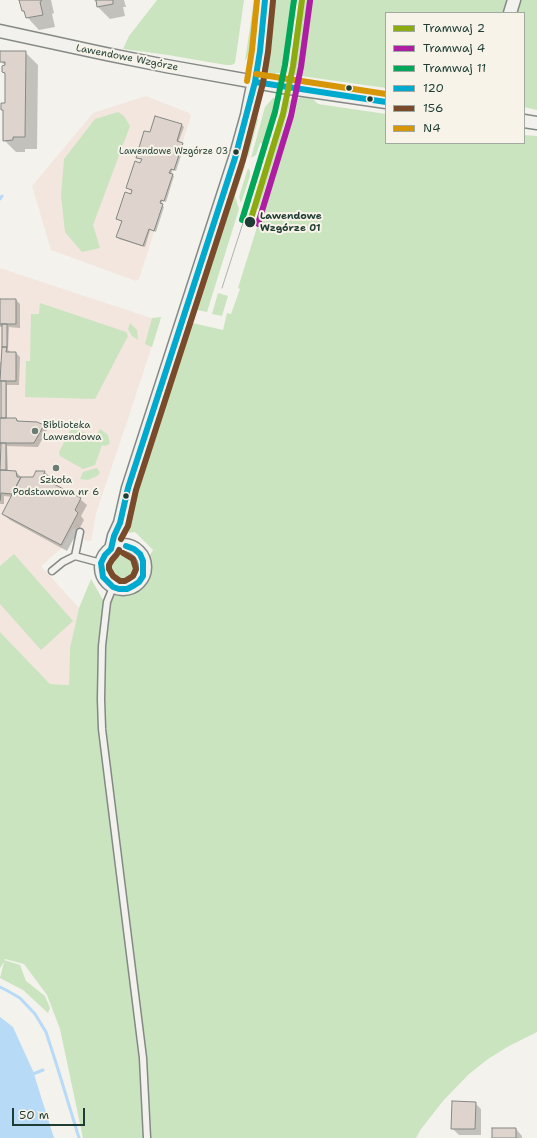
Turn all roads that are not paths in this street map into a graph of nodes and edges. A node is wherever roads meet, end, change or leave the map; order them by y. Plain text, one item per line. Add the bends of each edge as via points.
1 (265, 0) edge
2 (514, 0) edge
3 (510, 12) edge
4 (0, 31) edge
5 (255, 82) junction
6 (385, 102) edge
7 (525, 121) edge
8 (537, 123) edge
9 (120, 523) junction
10 (80, 532) dead end
11 (126, 546) junction
12 (111, 549) junction
13 (75, 556) junction
14 (101, 563) junction
15 (52, 570) dead end
16 (113, 587) junction
17 (147, 1138) edge

1 - 5 street
2 - 3 street
4 - 5 street, Lawendowe Wzgórze
5 - 6 street, Lawendowe Wzgórze
5 - 9 street via 235,158 128,488
7 - 8 street
9 - 11 street
9 - 12 street
10 - 13 lane
11 - 12 street
11 - 16 street via 134,548 144,561 143,576 139,582 127,589
12 - 14 street via 104,555
13 - 14 lane
13 - 15 lane
14 - 16 street via 103,577
16 - 17 lane via 107,602 103,640 102,722 143,1058

